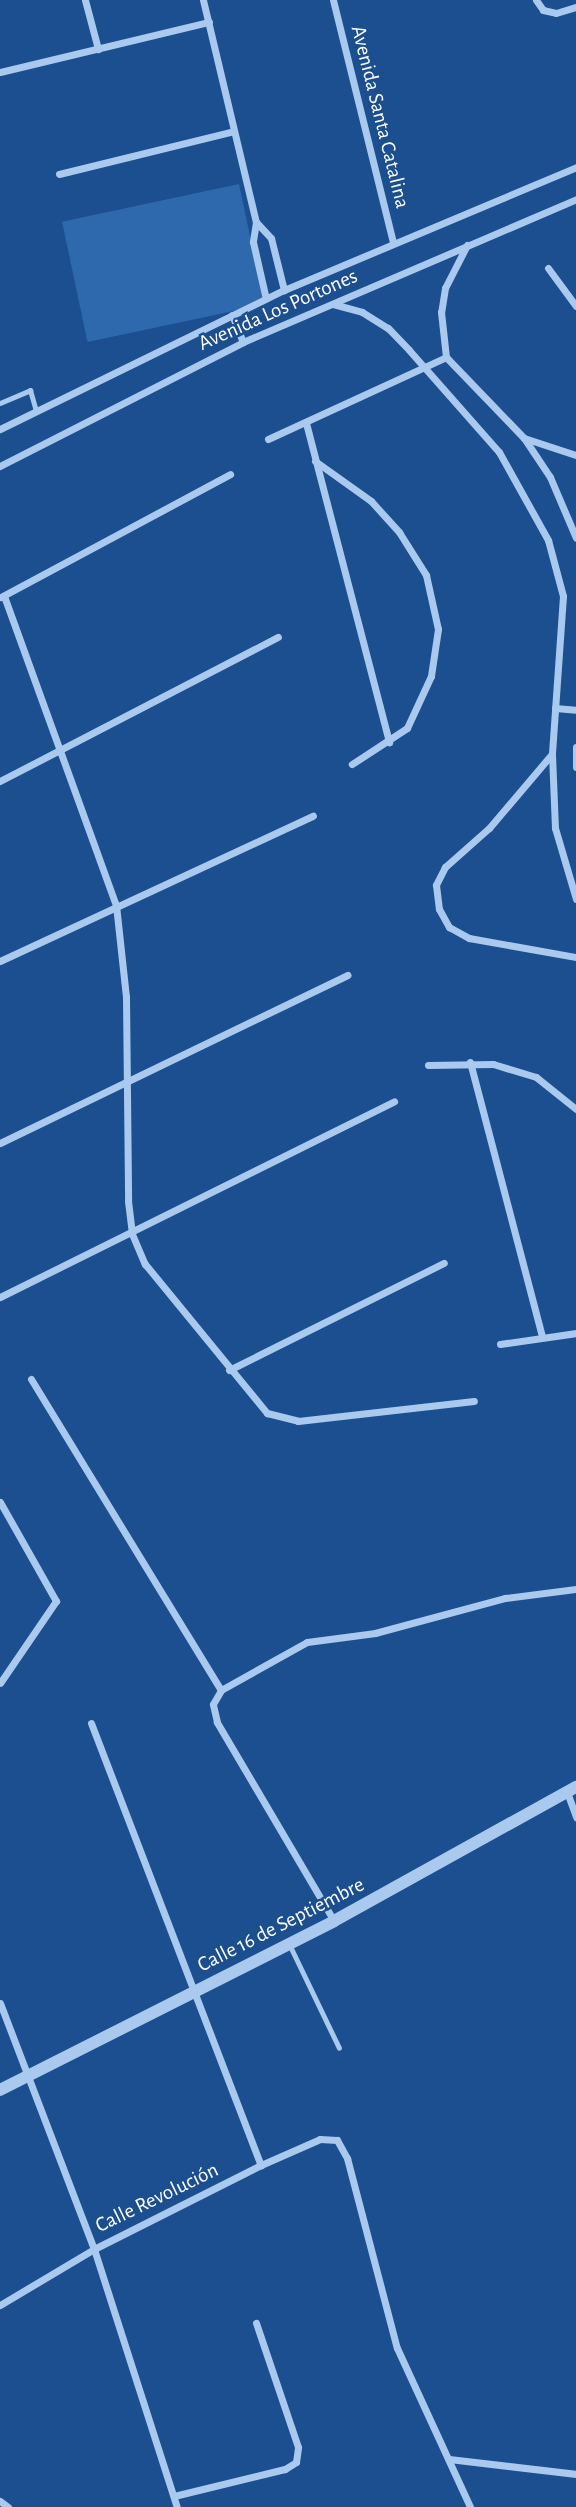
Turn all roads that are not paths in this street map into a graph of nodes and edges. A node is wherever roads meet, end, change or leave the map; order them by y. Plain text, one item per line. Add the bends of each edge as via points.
1 (85, 0) edge
2 (203, 0) edge
3 (333, 0) edge
4 (536, 0) edge
5 (576, 7) edge
6 (209, 22) junction
7 (97, 49) junction
8 (0, 72) edge
9 (234, 131) junction
10 (576, 167) edge
11 (60, 174) dead end
12 (576, 199) edge
13 (256, 222) junction
14 (393, 243) junction
15 (467, 245) junction
16 (548, 268) dead end
17 (284, 290) junction
18 (266, 299) junction
19 (333, 304) junction
20 (576, 305) edge
21 (233, 315) junction
22 (243, 342) junction
23 (446, 357) junction
24 (425, 370) junction
25 (0, 404) edge
26 (36, 411) junction
27 (306, 423) junction
28 (0, 428) edge
29 (524, 438) junction
30 (268, 439) dead end
31 (576, 455) edge
32 (316, 461) junction
33 (0, 466) edge
34 (230, 474) dead end
35 (576, 538) edge
36 (2, 596) edge
37 (278, 637) dead end
38 (555, 708) junction
39 (576, 710) edge
40 (389, 742) junction
41 (576, 747) edge
42 (58, 753) junction
43 (552, 754) junction
44 (352, 764) dead end
45 (576, 767) edge
46 (0, 780) edge
47 (313, 816) dead end
48 (576, 900) edge
49 (116, 905) junction
50 (576, 957) edge
51 (0, 961) edge
52 (348, 975) dead end
53 (470, 1062) junction
54 (428, 1065) dead end
55 (128, 1082) junction
56 (394, 1101) dead end
57 (576, 1109) edge
58 (0, 1143) edge
59 (132, 1234) junction
60 (444, 1263) dead end
61 (0, 1297) edge
62 (576, 1333) edge
63 (541, 1337) junction
64 (500, 1344) dead end
65 (229, 1370) junction
66 (31, 1378) dead end
67 (474, 1401) dead end
68 (0, 1502) edge
69 (576, 1589) edge
70 (0, 1683) edge
71 (221, 1690) junction
72 (90, 1723) dead end
73 (571, 1790) edge
74 (576, 1818) edge
75 (334, 1922) junction
76 (289, 1944) junction
77 (196, 1989) junction
78 (0, 2003) edge
79 (339, 2048) dead end
80 (28, 2077) junction
81 (0, 2090) edge
82 (261, 2165) junction
83 (94, 2249) junction
84 (0, 2305) edge
85 (256, 2323) dead end
86 (449, 2459) junction
87 (576, 2474) edge
88 (174, 2496) junction
89 (0, 2501) edge
90 (8, 2507) edge
91 (177, 2507) edge
92 (470, 2507) edge

1 - 7 street
2 - 6 street
3 - 14 street, Avenida Santa Catalina
4 - 5 street via 543,10 556,13
6 - 7 street
6 - 9 street
7 - 8 street
9 - 11 street
9 - 13 street
10 - 14 street, Avenida Los Portones
12 - 15 street, Avenida Los Portones
13 - 17 street via 271,239
13 - 18 street via 253,242
14 - 17 street, Avenida Los Portones
15 - 19 street, Avenida Los Portones
15 - 23 street via 445,288 441,336
16 - 20 street
17 - 18 street, Avenida Los Portones
18 - 21 street, Avenida Los Portones
19 - 22 street, Avenida Los Portones
19 - 24 street via 362,312 388,328
21 - 22 street
21 - 26 street, Avenida Los Portones
22 - 33 street, Avenida Los Portones
23 - 24 street
23 - 29 street
24 - 27 street
24 - 38 street via 499,452 548,540 563,596
25 - 26 lane via 30,390
26 - 28 street, Avenida Los Portones
27 - 30 street
27 - 32 street
29 - 31 street
29 - 35 street via 550,477
32 - 40 street
32 - 40 street via 371,501 399,532 426,575 438,629 431,676 407,727
34 - 36 street
36 - 42 street
37 - 42 street
38 - 39 street
38 - 43 street
40 - 44 street
41 - 45 street
42 - 46 street
42 - 49 street
43 - 48 street via 555,828
43 - 50 street via 489,828 445,867 436,885 439,909 449,927 469,938
47 - 49 street
49 - 51 street
49 - 55 street via 126,997
52 - 55 street
53 - 54 street
53 - 57 street via 536,1077
53 - 63 street
55 - 58 street
55 - 59 street
56 - 59 street
59 - 61 street
59 - 65 street via 145,1264
60 - 65 street
62 - 63 street
63 - 64 street
65 - 67 street via 267,1413 298,1421
66 - 71 street
68 - 70 street via 56,1601
69 - 71 street via 505,1598 374,1633 307,1642
71 - 75 street via 213,1704 217,1722
72 - 77 street
73 - 74 street
73 - 75 street, Calle 16 de Septiembre
75 - 76 street, Calle 16 de Septiembre
76 - 77 street, Calle 16 de Septiembre
76 - 79 lane
77 - 80 street, Calle 16 de Septiembre
77 - 82 street
78 - 80 street
80 - 81 street, Calle 16 de Septiembre
80 - 83 street
82 - 83 street, Calle Revolución
82 - 86 street, Calle Revolución via 320,2140 337,2140 347,2158 397,2348
83 - 84 street, Calle Revolución
83 - 88 street
85 - 88 street via 298,2447 296,2462 285,2469
86 - 87 street
86 - 92 street
88 - 91 street
89 - 90 street

